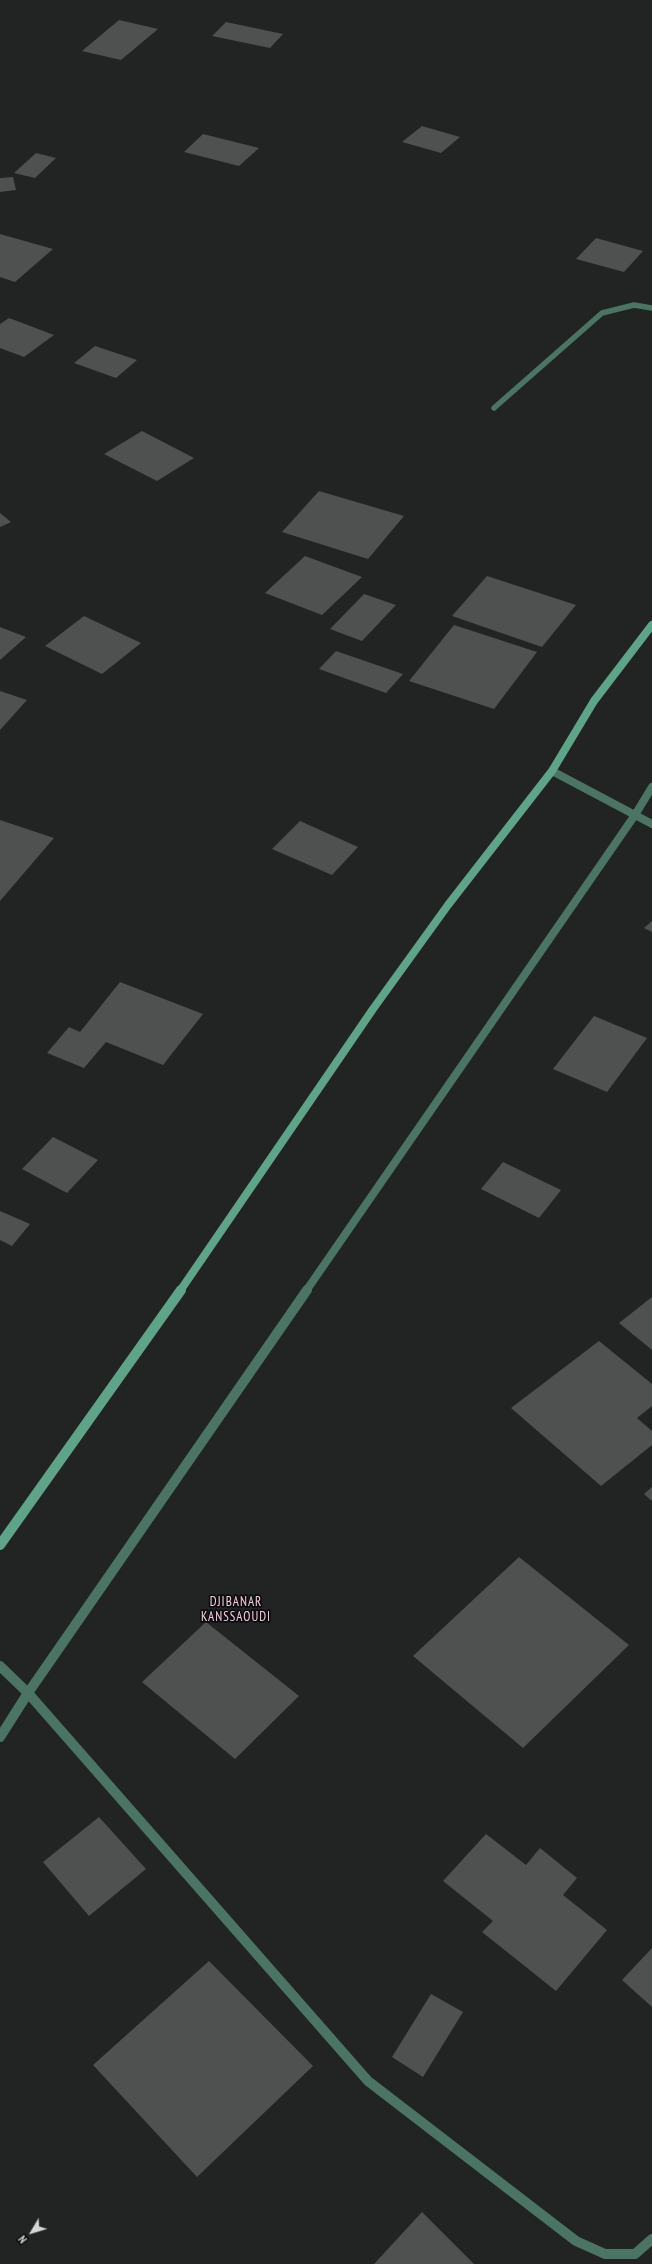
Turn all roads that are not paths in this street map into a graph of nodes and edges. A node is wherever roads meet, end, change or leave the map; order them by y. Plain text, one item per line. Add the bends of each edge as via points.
1 (652, 308) edge
2 (494, 408) dead end
3 (652, 625) edge
4 (552, 771) junction
5 (652, 787) edge
6 (635, 815) junction
7 (652, 824) edge
8 (0, 1545) edge
9 (0, 1666) edge
10 (28, 1693) junction
11 (0, 1737) edge
12 (652, 2239) edge

1 - 2 street via 634,305 602,313
3 - 4 street via 594,701
4 - 6 street
4 - 8 street via 448,905 373,1009 137,1354
5 - 6 street
6 - 7 street
6 - 10 street
9 - 10 street
10 - 11 street
10 - 12 street via 368,2081 576,2241 605,2254 636,2254

